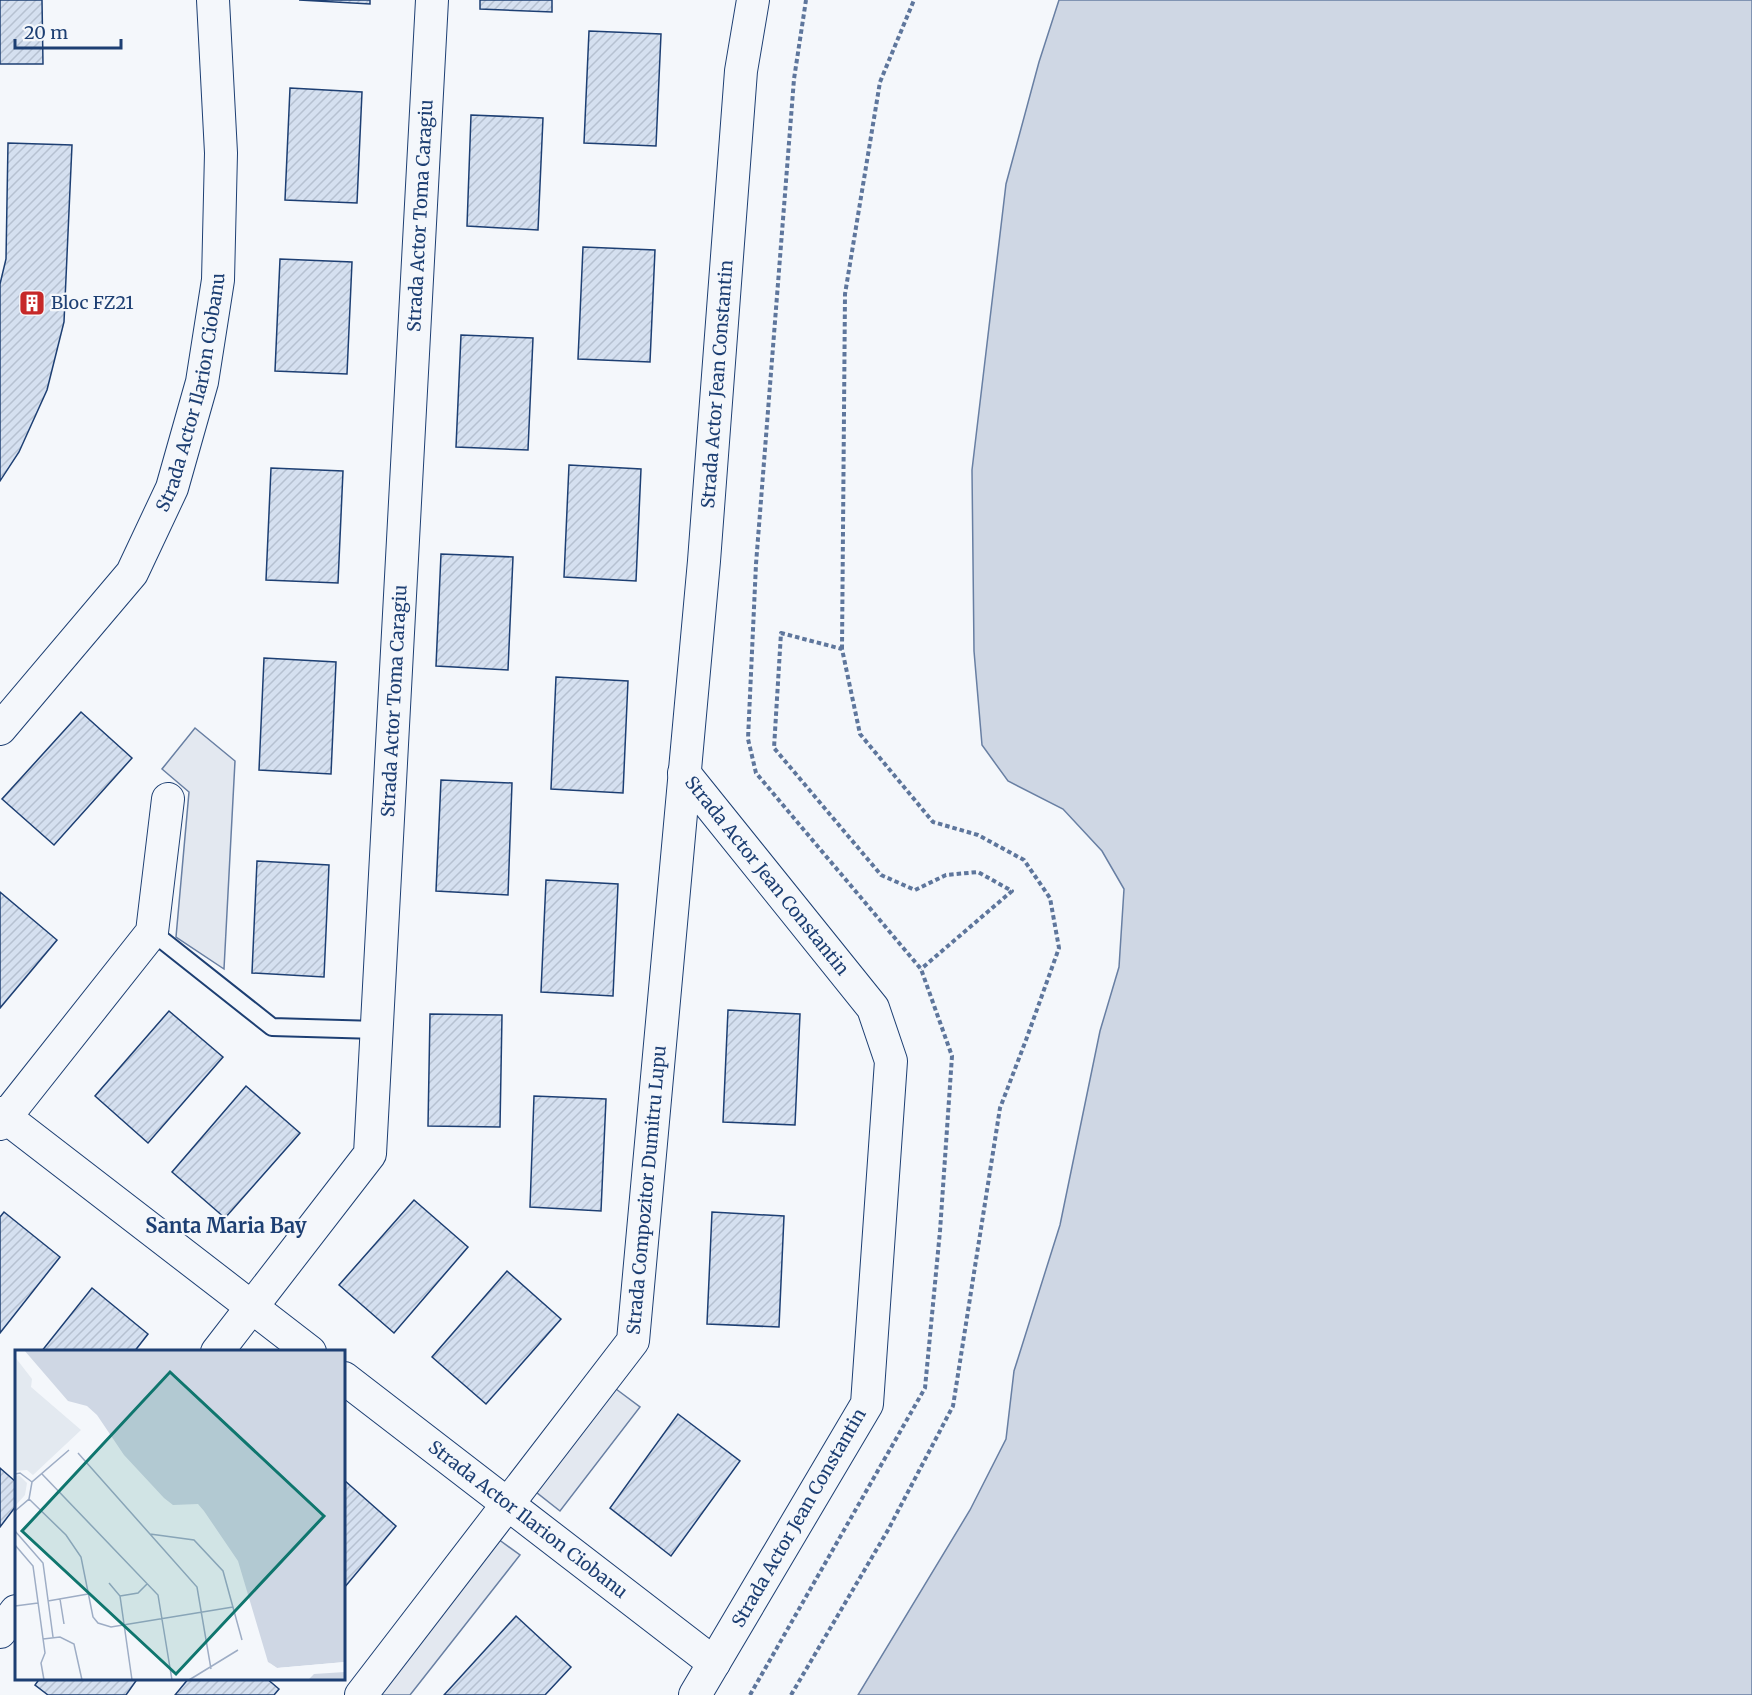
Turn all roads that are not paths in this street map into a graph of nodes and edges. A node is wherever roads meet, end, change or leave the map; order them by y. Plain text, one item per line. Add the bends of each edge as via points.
1 (213, 0) edge
2 (432, 0) edge
3 (753, 0) edge
4 (0, 729) edge
5 (684, 773) junction
6 (168, 799) dead end
7 (152, 932) junction
8 (377, 1030) junction
9 (2, 1118) edge
10 (252, 1307) junction
11 (219, 1350) edge
12 (307, 1350) edge
13 (345, 1379) edge
14 (507, 1504) junction
15 (15, 1612) edge
16 (0, 1632) edge
17 (714, 1663) junction
18 (361, 1695) edge
19 (695, 1695) edge

1 - 4 street, Strada Actor Ilarion Ciobanu via 221,153 218,280 202,382 172,488 132,573
2 - 8 street, Strada Actor Toma Caragiu
3 - 5 street, Strada Actor Jean Constantin via 741,71
5 - 14 street, Strada Compozitor Dumitru Lupu via 633,1341
5 - 17 street, Strada Actor Jean Constantin via 873,1008 891,1061 867,1404
6 - 7 street
7 - 8 lane via 272,1027
7 - 9 street
8 - 10 street, Strada Actor Toma Caragiu via 370,1154
9 - 10 street
10 - 11 street, Strada Actor Toma Caragiu
10 - 12 street
13 - 14 street, Strada Actor Ilarion Ciobanu
14 - 17 street, Strada Actor Ilarion Ciobanu
14 - 18 street, Strada Compozitor Dumitru Lupu
15 - 16 street
17 - 19 street, Strada Actor Jean Constantin

